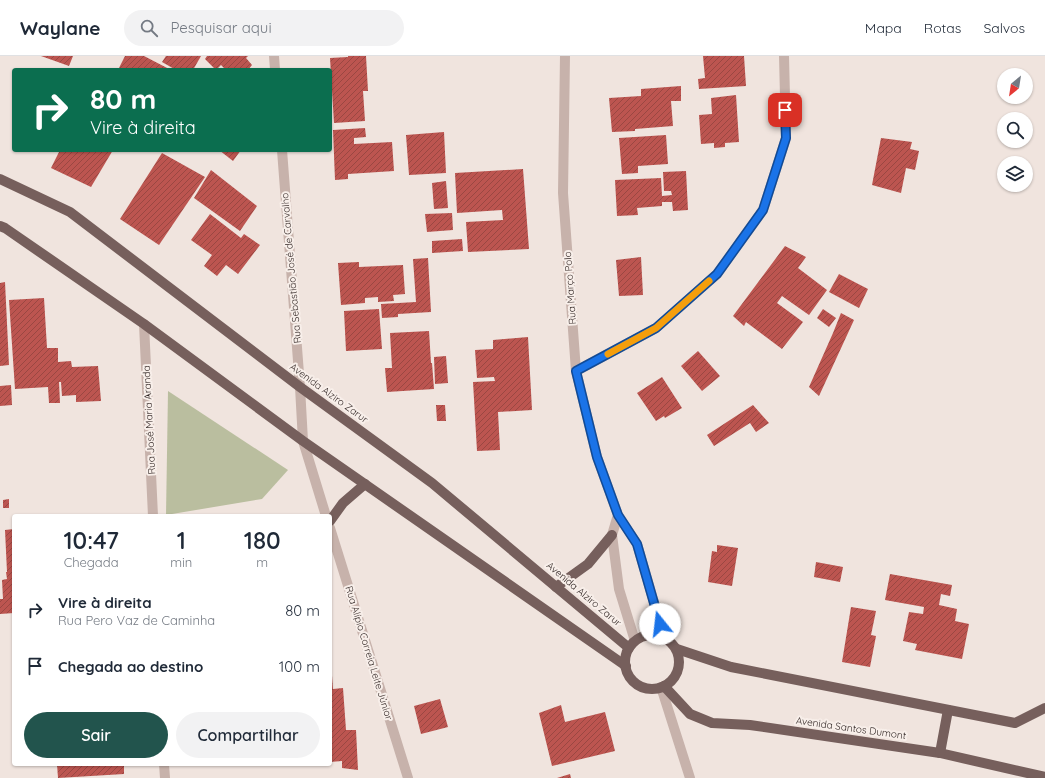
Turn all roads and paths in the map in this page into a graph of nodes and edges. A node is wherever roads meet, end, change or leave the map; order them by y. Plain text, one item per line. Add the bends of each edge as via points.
1 (274, 56) edge
2 (564, 56) edge
3 (784, 56) edge
4 (275, 68) edge
5 (282, 152) edge
6 (0, 179) edge
7 (0, 226) edge
8 (144, 324) junction
9 (576, 371) junction
10 (300, 387) junction
11 (303, 441) junction
12 (365, 484) junction
13 (153, 514) edge
14 (325, 514) edge
15 (618, 515) junction
16 (332, 518) edge
17 (332, 534) edge
18 (612, 535) junction
19 (556, 586) junction
20 (664, 637) junction
21 (632, 644) junction
22 (677, 650) junction
23 (626, 666) junction
24 (662, 686) junction
25 (1045, 708) edge
26 (948, 710) junction
27 (940, 753) junction
28 (164, 766) edge
29 (1045, 777) edge
30 (165, 778) edge
31 (408, 778) edge
32 (690, 778) edge

1 - 4 street
2 - 9 street, Rua Março Polo via 563,193
3 - 9 street via 786,138 763,210 717,274 656,328
5 - 10 street, Rua Sebastião José de Carvalho
6 - 10 main road, Avenida Alziro Zarur via 70,212
7 - 8 main road
8 - 11 main road
8 - 13 street, Rua José Maria Aranda
9 - 15 street, Rua Março Polo via 597,457
10 - 11 street
10 - 19 main road, Avenida Alziro Zarur via 432,483
11 - 12 main road
11 - 14 street
12 - 16 main road via 342,503
12 - 23 main road
15 - 18 street
15 - 20 street, Rua Março Polo via 637,544
17 - 31 street, Rua Alípio Correia Leite Júnior
18 - 19 main road via 588,564
18 - 21 street via 619,589
19 - 21 main road, Avenida Alziro Zarur
20 - 21 main road via 644,636
20 - 22 main road via 672,642
21 - 23 main road via 626,657
22 - 24 main road via 679,667 671,681
22 - 26 main road via 731,667
23 - 24 main road via 635,682 652,689
24 - 27 main road, Avenida Santos Dumont via 690,714 712,722 750,725
24 - 32 street
25 - 26 main road via 1015,723
26 - 27 main road
27 - 29 main road, Avenida Santos Dumont
28 - 30 street

